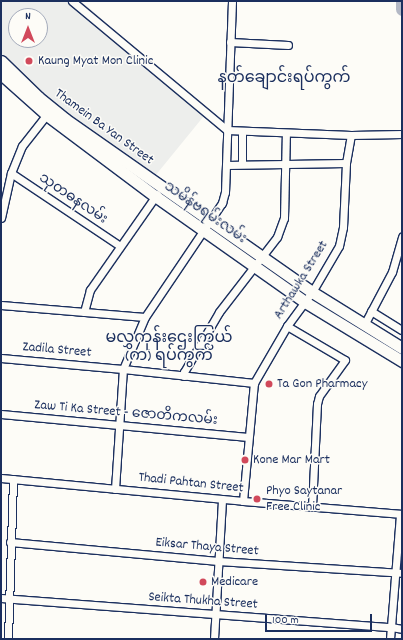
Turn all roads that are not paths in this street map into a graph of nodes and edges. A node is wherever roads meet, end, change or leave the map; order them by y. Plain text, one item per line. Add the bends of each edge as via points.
1 (72, 1) edge
2 (232, 1) edge
3 (230, 42) junction
4 (288, 45) dead end
5 (1, 61) edge
6 (6, 73) edge
7 (49, 112) junction
8 (227, 130) junction
9 (242, 132) junction
10 (286, 132) junction
11 (402, 134) edge
12 (351, 135) junction
13 (286, 163) junction
14 (346, 163) junction
15 (242, 164) junction
16 (226, 165) junction
17 (11, 173) junction
18 (162, 187) junction
19 (155, 196) junction
20 (2, 209) edge
21 (1, 218) edge
22 (206, 225) junction
23 (402, 236) edge
24 (120, 246) junction
25 (262, 257) junction
26 (255, 267) junction
27 (312, 292) junction
28 (305, 302) junction
29 (1, 305) edge
30 (371, 311) junction
31 (84, 312) junction
32 (146, 317) junction
33 (364, 325) junction
34 (287, 326) junction
35 (402, 330) edge
36 (402, 348) edge
37 (1, 358) edge
38 (402, 361) edge
39 (123, 369) junction
40 (184, 376) junction
41 (254, 384) junction
42 (1, 414) edge
43 (118, 425) junction
44 (248, 437) junction
45 (1, 478) edge
46 (13, 479) junction
47 (115, 489) junction
48 (222, 499) junction
49 (244, 501) junction
50 (312, 506) junction
51 (401, 514) edge
52 (10, 542) junction
53 (218, 561) junction
54 (398, 572) edge
55 (1, 598) edge
56 (9, 599) junction
57 (215, 615) junction
58 (391, 627) junction
59 (402, 629) edge
60 (8, 639) edge
61 (214, 639) edge
62 (390, 639) edge

1 - 8 street
2 - 3 street
3 - 4 street
3 - 8 street
5 - 6 main road, သမိန်ဗရမ်းလမ်း
6 - 7 main road, သမိန်ဗရမ်းလမ်း
7 - 17 street via 22,146
7 - 18 main road, Thamein Ba Yan Street
7 - 19 main road, သမိန်ဗရမ်းလမ်း
8 - 9 street
8 - 16 street
9 - 10 street
9 - 15 street
10 - 12 street
10 - 13 street
11 - 12 street
12 - 14 street, Arthawka Street
13 - 14 street
13 - 15 street
13 - 25 street via 284,218 277,237
14 - 27 street, Arthawka Street via 343,227 339,246
15 - 16 street
16 - 22 street via 222,202
17 - 20 street
17 - 24 street, သုတဓနလမ်း
18 - 19 street
18 - 22 main road, Thamein Ba Yan Street
19 - 22 main road, သမိန်ဗရမ်းလမ်း
19 - 24 street
20 - 21 street
22 - 25 main road, Thamein Ba Yan Street
22 - 26 main road, သမိန်ဗရမ်းလမ်း
22 - 32 street
23 - 30 street via 392,272
24 - 31 street via 90,290
25 - 26 street
25 - 27 main road, Thamein Ba Yan Street
26 - 28 main road, သမိန်ဗရမ်းလမ်း
26 - 40 street via 219,312
27 - 28 street, Arthawka Street
27 - 33 main road, Thamein Ba Yan Street
28 - 34 street, Arthawka Street
28 - 38 main road, သမိန်ဗရမ်းလမ်း
29 - 31 street
30 - 33 street
30 - 35 street
31 - 32 street
32 - 39 street
33 - 36 main road, Thamein Ba Yan Street
34 - 41 street, Arthawka Street
34 - 50 street via 345,360 319,396 317,404
37 - 39 street, Zadila Street
39 - 40 street, Zadila Street
39 - 43 street
40 - 41 street, Zadila Street
41 - 44 street
42 - 43 street, Zaw Ti Ka Street - ဇောတိကလမ်း
43 - 44 street, Zaw Ti Ka Street - ဇောတိကလမ်း
43 - 47 street
44 - 49 street
45 - 46 street, Thadi Pahtan Street
46 - 47 street, Thadi Pahtan Street
46 - 52 street
47 - 48 street, Thadi Pahtan Street
48 - 49 street, Thadi Pahtan Street
48 - 53 street
49 - 50 street, Thadi Pahtan Street
50 - 51 street, Thadi Pahtan Street
51 - 54 street
52 - 53 street, Eiksar Thaya Street
52 - 56 street
53 - 54 street, Eiksar Thaya Street
53 - 57 street
54 - 58 street
55 - 56 street, Seikta Thukha Street
56 - 57 street, Seikta Thukha Street
56 - 60 street
57 - 58 street, Seikta Thukha Street
57 - 61 street
58 - 59 street, Seikta Thukha Street
58 - 62 street

